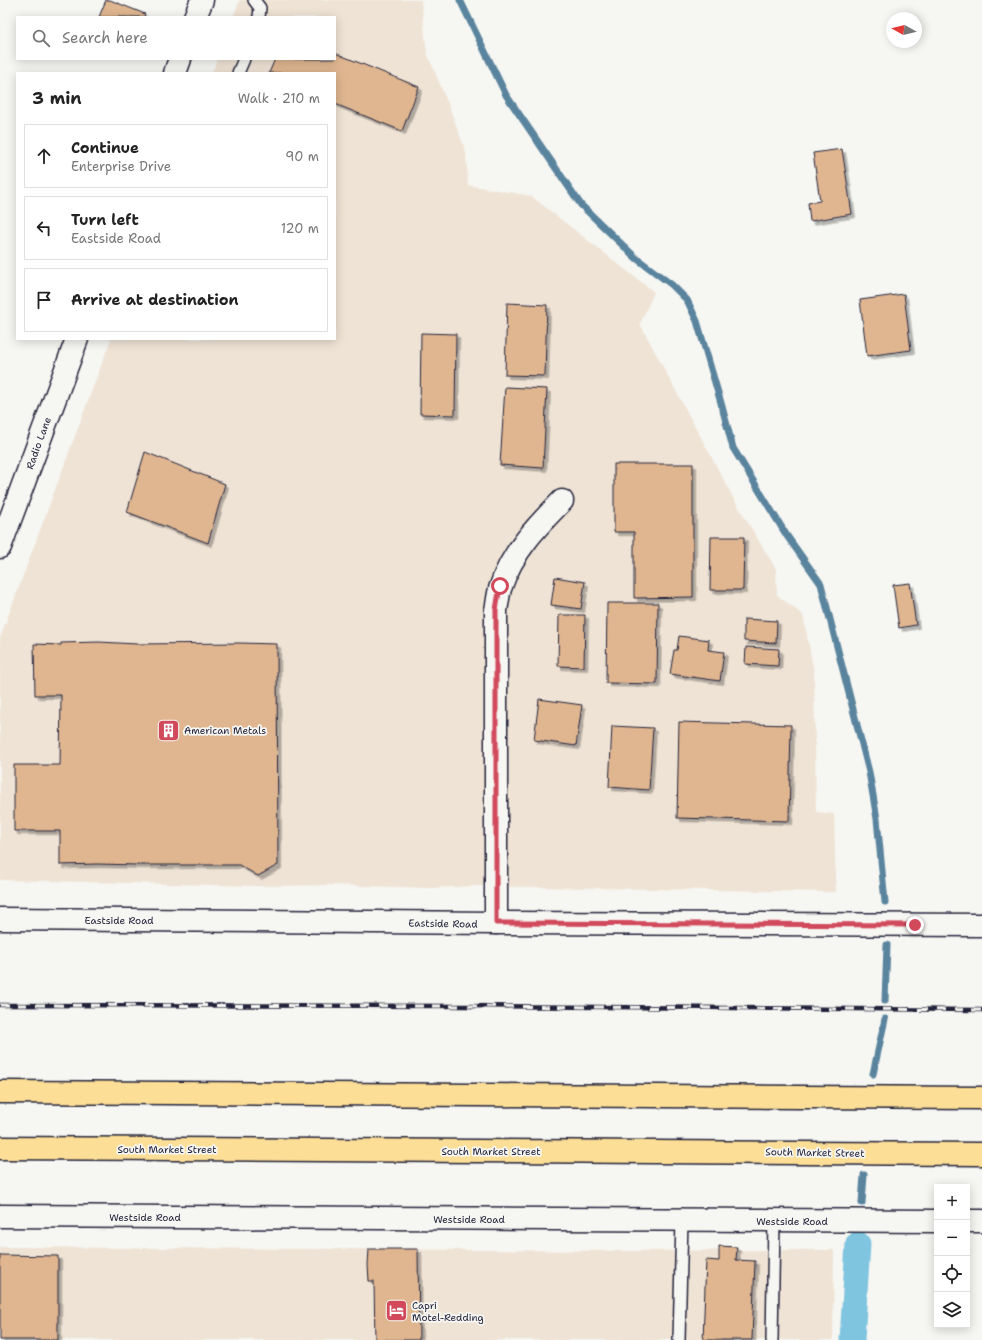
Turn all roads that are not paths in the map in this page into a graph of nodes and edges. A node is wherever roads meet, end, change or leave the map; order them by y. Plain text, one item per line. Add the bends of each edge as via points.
1 (202, 0) edge
2 (254, 0) edge
3 (195, 16) edge
4 (259, 16) edge
5 (180, 60) edge
6 (244, 60) edge
7 (175, 72) edge
8 (238, 72) edge
9 (77, 340) edge
10 (562, 501) dead end
11 (0, 547) edge
12 (0, 919) edge
13 (496, 923) junction
14 (982, 925) edge
15 (0, 1092) edge
16 (982, 1098) edge
17 (0, 1148) edge
18 (982, 1154) edge
19 (0, 1216) edge
20 (682, 1220) junction
21 (774, 1220) junction
22 (934, 1221) edge
23 (970, 1221) edge
24 (982, 1221) edge
25 (679, 1340) edge
26 (772, 1340) edge

1 - 3 street
2 - 4 lane via 260,8
5 - 7 street
6 - 8 lane
9 - 11 street, Radio Lane
10 - 13 street via 541,521 511,563 500,586 496,610
12 - 13 street, Eastside Road
13 - 14 street, Eastside Road
15 - 16 main road
17 - 18 main road, South Market Street
19 - 20 street, Westside Road
20 - 21 street, Westside Road
20 - 25 lane
21 - 22 street, Westside Road
21 - 26 lane
23 - 24 street

